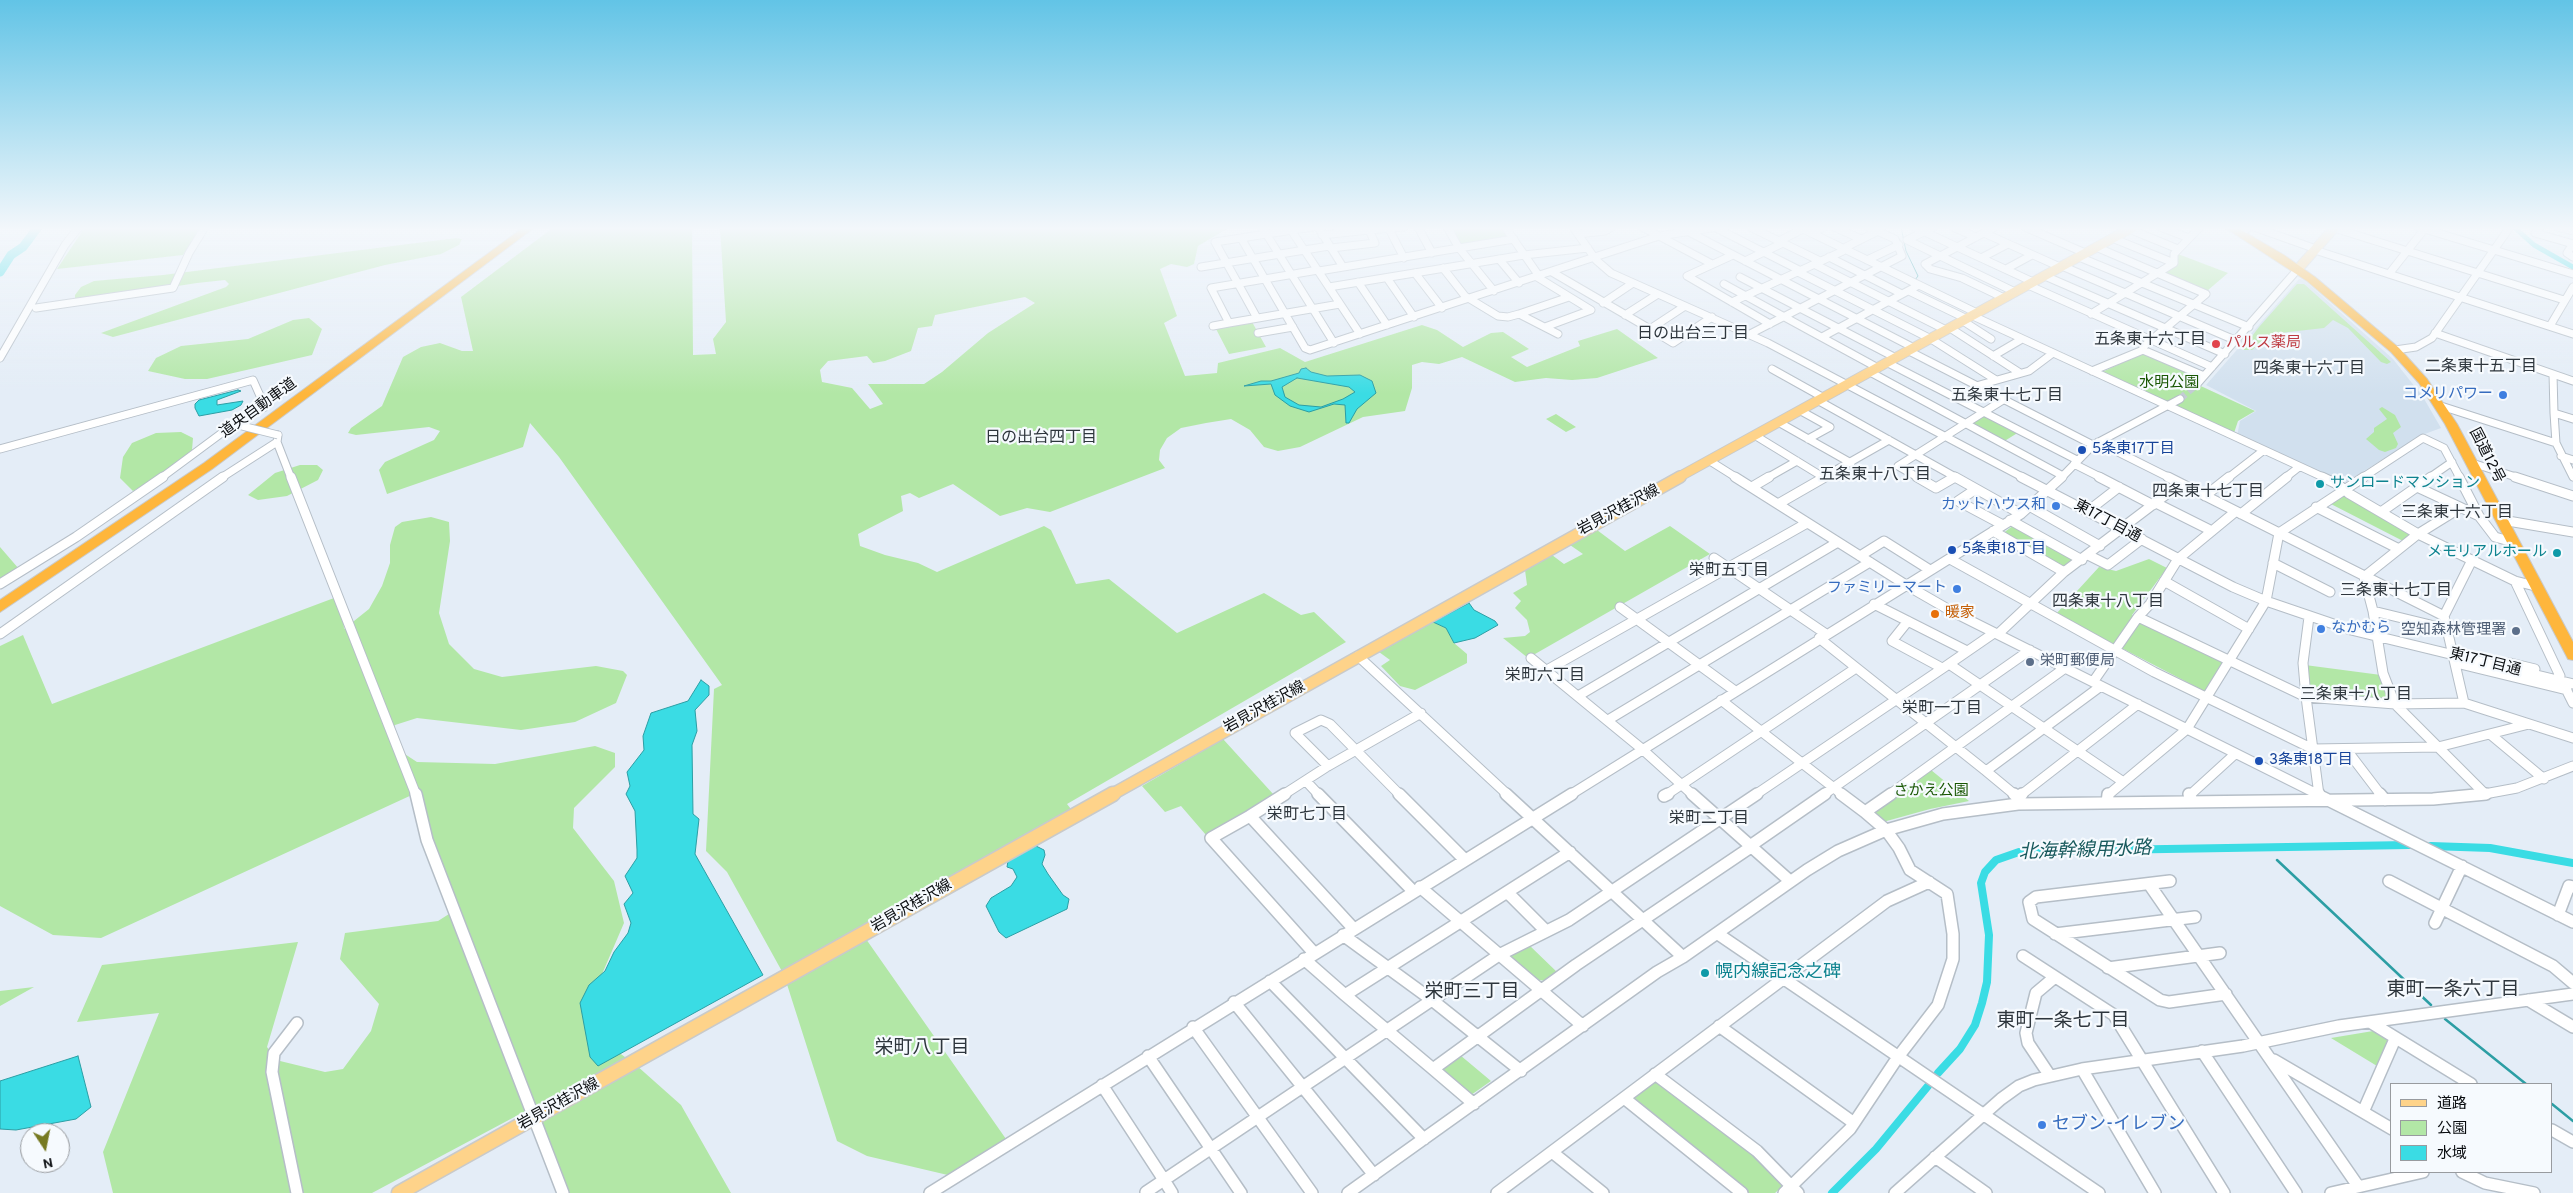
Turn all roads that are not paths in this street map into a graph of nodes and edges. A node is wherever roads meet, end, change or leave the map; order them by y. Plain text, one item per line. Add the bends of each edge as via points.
1 (1358, 282) edge
2 (43, 283) edge
3 (175, 283) edge
4 (447, 283) edge
5 (455, 283) edge
6 (1245, 283) edge
7 (1267, 283) edge
8 (1297, 283) edge
9 (1326, 283) edge
10 (1354, 283) edge
11 (1390, 283) edge
12 (1422, 283) edge
13 (1455, 283) edge
14 (1487, 283) edge
15 (1519, 283) edge
16 (1547, 283) edge
17 (1570, 283) edge
18 (1634, 283) joint
19 (1697, 283) edge
20 (1727, 283) edge
21 (1751, 283) edge
22 (1775, 283) edge
23 (1786, 283) edge
24 (1822, 283) edge
25 (1851, 283) joint
26 (1884, 283) edge
27 (1914, 283) edge
28 (1971, 283) edge
29 (1996, 283) edge
30 (2061, 283) edge
31 (2100, 283) edge
32 (2142, 283) joint
33 (2182, 283) edge
34 (2286, 283) edge
35 (2316, 283) edge
36 (2416, 283) edge
37 (2470, 283) edge
38 (2508, 283) edge
39 (1238, 284) junction
40 (1724, 284) junction
41 (2030, 284) joint
42 (1919, 285) junction
43 (1329, 287) junction
44 (2573, 287) edge
45 (1762, 288) junction
46 (1710, 290) junction
47 (1835, 290) junction
48 (1494, 291) junction
49 (1906, 292) junction
50 (2015, 292) junction
51 (2126, 293) junction
52 (1658, 294) junction
53 (1746, 296) junction
54 (1569, 297) junction
55 (2460, 297) junction
56 (2004, 298) junction
57 (1469, 299) junction
58 (1818, 299) junction
59 (2564, 300) junction
60 (1888, 301) junction
61 (1732, 302) junction
62 (1603, 303) junction
63 (2109, 303) junction
64 (1340, 304) junction
65 (2194, 305) junction
66 (1685, 306) junction
67 (36, 308) dead end
68 (1313, 308) junction
69 (1442, 308) junction
70 (1801, 308) junction
71 (1874, 310) junction
72 (1285, 313) junction
73 (1520, 314) junction
74 (2091, 314) junction
75 (1625, 315) junction
76 (1785, 316) junction
77 (2180, 316) junction
78 (1414, 317) junction
79 (1712, 317) junction
80 (1970, 317) junction
81 (1257, 318) junction
82 (1856, 319) junction
83 (1825, 321) junction
84 (1229, 323) junction
85 (1989, 323) junction
86 (1770, 324) junction
87 (1387, 325) junction
88 (1213, 326) dead end
89 (2550, 326) junction
90 (1293, 327) junction
91 (1545, 327) junction
92 (2248, 327) junction
93 (1838, 328) junction
94 (2166, 328) junction
95 (1650, 329) junction
96 (1948, 329) junction
97 (1809, 330) junction
98 (1978, 331) junction
99 (1258, 333) dead end
100 (2435, 333) junction
101 (1360, 334) junction
102 (1558, 334) dead end
103 (1750, 334) junction
104 (2573, 334) edge
105 (1822, 337) junction
106 (1932, 339) junction
107 (1991, 339) dead end
108 (2022, 339) junction
109 (2151, 340) junction
110 (2236, 341) junction
111 (1334, 343) junction
112 (1911, 350) junction
113 (2143, 350) junction
114 (2395, 350) junction
115 (2053, 354) junction
116 (2225, 354) junction
117 (1993, 356) junction
118 (0, 358) edge
119 (1892, 360) junction
120 (2212, 367) junction
121 (1772, 368) dead end
122 (1874, 370) junction
123 (2092, 371) junction
124 (2020, 374) junction
125 (2553, 374) junction
126 (2204, 376) junction
127 (1996, 380) junction
128 (2573, 381) edge
129 (2197, 384) tunnel mouth
130 (1846, 386) junction
131 (1976, 386) junction
132 (1821, 399) junction
133 (2180, 399) tunnel mouth
134 (2003, 400) junction
135 (2441, 406) junction
136 (2168, 407) junction
137 (1801, 411) junction
138 (1984, 412) junction
139 (2554, 413) junction
140 (2573, 419) edge
141 (1780, 423) junction
142 (234, 424) junction
143 (1966, 424) junction
144 (1756, 436) junction
145 (1944, 437) junction
146 (278, 439) junction
147 (1808, 439) junction
148 (1889, 440) junction
149 (2095, 443) junction
150 (2556, 443) junction
151 (0, 449) edge
152 (2264, 450) junction
153 (1915, 455) junction
154 (2561, 456) junction
155 (2573, 460) edge
156 (1710, 461) junction
157 (1797, 461) junction
158 (2076, 462) junction
159 (2452, 462) junction
160 (1850, 463) junction
161 (2472, 463) junction
162 (2299, 467) junction
163 (1823, 476) junction
164 (2062, 476) junction
165 (1955, 477) junction
166 (2573, 477) edge
167 (2180, 484) junction
168 (1752, 487) junction
169 (2119, 487) junction
170 (2418, 487) junction
171 (1976, 489) junction
172 (2344, 489) junction
173 (2049, 491) junction
174 (2205, 496) junction
175 (2573, 496) edge
176 (1778, 504) junction
177 (2154, 504) junction
178 (2030, 507) junction
179 (2316, 507) junction
180 (2460, 508) junction
181 (2088, 511) junction
182 (2381, 512) junction
183 (2238, 513) junction
184 (2021, 514) junction
185 (2479, 516) junction
186 (2502, 520) junction
187 (1807, 523) junction
188 (2006, 523) junction
189 (2123, 530) junction
190 (1993, 531) junction
191 (2212, 531) junction
192 (2573, 532) edge
193 (2279, 533) junction
194 (2418, 534) junction
195 (2142, 540) junction
196 (1838, 542) junction
197 (2513, 542) junction
198 (2100, 546) junction
199 (2399, 549) junction
200 (1860, 556) junction
201 (2085, 557) junction
202 (1714, 558) dead end
203 (1950, 559) junction
204 (2178, 559) junction
205 (2472, 560) junction
206 (1870, 562) junction
207 (2273, 563) junction
208 (1728, 568) junction
209 (1930, 570) junction
210 (2064, 572) junction
211 (2364, 577) junction
212 (2164, 581) junction
213 (2515, 581) junction
214 (0, 584) edge
215 (1906, 585) junction
216 (2535, 586) junction
217 (1759, 588) junction
218 (2330, 592) dead end
219 (0, 600) edge
220 (2266, 601) junction
221 (1874, 604) junction
222 (2031, 604) junction
223 (0, 607) edge
224 (1620, 607) dead end
225 (1792, 611) junction
226 (2373, 611) junction
227 (2444, 616) junction
228 (2138, 617) junction
229 (2309, 617) junction
230 (1637, 620) junction
231 (1908, 621) junction
232 (2249, 628) junction
233 (2447, 629) junction
234 (0, 634) edge
235 (1996, 634) junction
236 (1822, 636) junction
237 (2377, 637) junction
238 (1668, 642) junction
239 (2030, 650) junction
240 (2114, 650) junction
241 (1967, 651) junction
242 (2573, 655) edge
243 (1358, 656) junction
244 (1531, 658) dead end
245 (2455, 659) junction
246 (2229, 662) junction
247 (2510, 663) dead end
248 (1700, 666) junction
249 (1945, 666) junction
250 (1856, 668) junction
251 (2065, 668) junction
252 (1547, 670) junction
253 (1979, 684) junction
254 (2097, 684) junction
255 (2569, 688) edge
256 (1735, 691) junction
257 (1578, 696) junction
258 (2206, 697) junction
259 (2306, 697) junction
260 (1896, 699) junction
261 (1721, 700) junction
262 (2464, 703) junction
263 (2573, 703) edge
264 (2138, 704) junction
265 (2395, 704) junction
266 (2012, 706) junction
267 (1421, 713) junction
268 (1608, 720) junction
269 (1926, 723) junction
270 (2530, 724) junction
271 (2044, 728) junction
272 (2186, 729) junction
273 (1761, 731) junction
274 (2490, 734) junction
275 (2573, 738) edge
276 (1955, 746) junction
277 (2438, 747) junction
278 (1642, 749) junction
279 (2313, 749) junction
280 (2346, 749) junction
281 (1356, 750) junction
282 (2078, 750) junction
283 (2235, 754) junction
284 (1803, 762) junction
285 (1328, 766) junction
286 (2573, 766) edge
287 (1986, 771) junction
288 (2544, 779) junction
289 (1306, 781) junction
290 (2122, 781) junction
291 (1682, 784) junction
292 (1834, 787) junction
293 (2485, 794) junction
294 (1664, 796) dead end
295 (2323, 798) junction
296 (2018, 800) junction
297 (2385, 800) junction
298 (2192, 801) junction
299 (2107, 803) junction
300 (1865, 812) junction
301 (1250, 816) junction
302 (1534, 817) junction
303 (1720, 818) junction
304 (1886, 830) junction
305 (1751, 846) junction
306 (1570, 852) junction
307 (2432, 852) joint
308 (1465, 860) junction
309 (2462, 866) junction
310 (2170, 881) dead end
311 (2389, 881) dead end
312 (1790, 882) junction
313 (1929, 882) junction
314 (2150, 884) junction
315 (2573, 887) edge
316 (1416, 889) junction
317 (1612, 891) junction
318 (1507, 892) junction
319 (2442, 908) junction
320 (2558, 915) junction
321 (2195, 916) dead end
322 (2174, 919) junction
323 (1644, 921) junction
324 (1460, 922) junction
325 (2573, 922) edge
326 (2435, 923) dead end
327 (1546, 931) junction
328 (1348, 932) junction
329 (1718, 934) junction
330 (2055, 934) junction
331 (2220, 953) dead end
332 (1499, 955) junction
333 (1309, 956) junction
334 (2023, 956) dead end
335 (2200, 956) junction
336 (1683, 958) junction
337 (2108, 968) junction
338 (1386, 969) junction
339 (2056, 977) junction
340 (1783, 978) junction
341 (1270, 981) junction
342 (2573, 983) edge
343 (1542, 991) junction
344 (2226, 994) junction
345 (2573, 994) edge
346 (1346, 995) junction
347 (1432, 1000) junction
348 (2528, 1000) junction
349 (1234, 1002) junction
350 (2370, 1022) junction
351 (297, 1023) dead end
352 (1583, 1026) junction
353 (1719, 1026) junction
354 (1193, 1027) junction
355 (2573, 1027) edge
356 (1386, 1030) junction
357 (1478, 1036) junction
358 (2395, 1039) junction
359 (2260, 1043) junction
360 (2202, 1051) junction
361 (1148, 1056) junction
362 (1898, 1056) junction
363 (1346, 1058) junction
364 (2272, 1058) junction
365 (2142, 1059) junction
366 (1433, 1069) junction
367 (2082, 1069) junction
368 (1521, 1070) junction
369 (1655, 1074) junction
370 (2050, 1076) junction
371 (2468, 1083) edge
372 (1102, 1085) junction
373 (1303, 1086) junction
374 (1624, 1098) junction
375 (1474, 1104) junction
376 (2363, 1112) junction
377 (1983, 1114) junction
378 (1259, 1116) junction
379 (533, 1119) junction
380 (1854, 1122) junction
381 (2390, 1129) edge
382 (2553, 1131) edge
383 (1424, 1140) junction
384 (2573, 1142) edge
385 (1211, 1149) junction
386 (1552, 1152) junction
387 (1935, 1157) junction
388 (2418, 1173) edge
389 (2464, 1173) edge
390 (1374, 1175) junction
391 (1164, 1180) junction
392 (2358, 1186) junction
393 (1791, 1191) edge
394 (1146, 1192) edge
395 (297, 1193) edge
396 (399, 1193) edge
397 (563, 1193) edge
398 (930, 1193) edge
399 (1172, 1193) edge
400 (1241, 1193) edge
401 (1312, 1193) edge
402 (1348, 1193) edge
403 (1497, 1193) edge
404 (1603, 1193) edge
405 (1742, 1193) edge
406 (1895, 1193) edge
407 (1986, 1193) edge
408 (2099, 1193) edge
409 (2155, 1193) edge
410 (2224, 1193) edge
411 (2296, 1193) edge
412 (2331, 1193) edge
413 (2534, 1193) edge

1 - 87 street
2 - 118 street
3 - 67 street via 173,288
4 - 219 highway, 道央自動車道 via 201,464
5 - 223 highway, 道央自動車道 via 208,466
6 - 39 street
7 - 72 street
8 - 68 street
9 - 43 street
10 - 43 street
11 - 78 street
12 - 69 street
13 - 57 street
14 - 48 street
15 - 48 street
16 - 54 street
17 - 62 street
18 - 52 street, 東17丁目通
18 - 62 street
19 - 46 street
20 - 40 street
21 - 45 street
22 - 45 street
23 - 58 street
24 - 47 street
25 - 47 street
25 - 60 street
26 - 49 street
27 - 42 street
28 - 56 street
29 - 50 street
30 - 63 street
31 - 51 street
32 - 51 street
32 - 65 street
33 - 65 street via 2205,292
34 - 92 street
35 - 114 highway, 国道12号
36 - 55 street
37 - 55 street
38 - 59 street
39 - 81 street
39 - 84 street via 1211,288
40 - 46 street
40 - 53 street
41 - 50 main road, 岩見沢桂沢線
41 - 74 street
42 - 49 street
42 - 80 street
43 - 64 street
44 - 59 street
45 - 53 street
45 - 70 street
46 - 61 street
47 - 58 street
47 - 71 street
48 - 57 street
49 - 60 street
49 - 80 street
50 - 56 main road, 岩見沢桂沢線
51 - 63 street
51 - 77 street
52 - 66 street, 東17丁目通
52 - 75 street
53 - 61 street
53 - 76 street
54 - 73 street
54 - 91 street via 1590,311
55 - 89 street
55 - 100 street
56 - 80 main road, 岩見沢桂沢線
57 - 69 street
57 - 73 street via 1501,317
58 - 70 street
58 - 82 street
59 - 89 street
60 - 71 street
60 - 96 street
61 - 86 street
62 - 75 street
63 - 74 street
63 - 94 street
64 - 68 street
64 - 101 street
65 - 77 street
65 - 92 street
66 - 79 street, 東17丁目通
66 - 95 street
68 - 72 street
68 - 111 street
69 - 78 street
70 - 76 street
70 - 83 street
71 - 82 street
71 - 106 street
72 - 81 street
72 - 90 street
73 - 91 street
74 - 109 street
75 - 95 street
76 - 86 street
76 - 97 street
77 - 94 street
77 - 110 street
78 - 87 street
79 - 95 street via 1673,343
79 - 103 street, 東17丁目通
80 - 85 street
80 - 96 main road, 岩見沢桂沢線
80 - 98 street
81 - 84 street
82 - 93 street
82 - 112 street
83 - 93 street
83 - 97 street
84 - 88 street
85 - 98 street
85 - 108 street
86 - 103 street
87 - 101 street
89 - 104 street
90 - 99 street
90 - 111 street via 1306,349
91 - 102 street
92 - 110 street
93 - 105 street
93 - 119 street
94 - 109 street
94 - 116 street
96 - 106 main road, 岩見沢桂沢線
96 - 117 street
97 - 105 street
98 - 107 street
100 - 114 street via 2422,345
100 - 125 street
101 - 111 street
103 - 130 street, 東17丁目通
105 - 122 street
106 - 112 main road, 岩見沢桂沢線
106 - 127 street
108 - 115 street
108 - 117 street
109 - 113 street
109 - 120 street
110 - 116 street
112 - 119 main road, 岩見沢桂沢線
112 - 131 street
113 - 123 street
113 - 126 street
114 - 135 highway, 国道12号
115 - 123 street
115 - 124 street
116 - 120 street
117 - 124 street
119 - 122 main road, 岩見沢桂沢線
119 - 138 street
120 - 126 street
121 - 132 street
122 - 130 main road, 岩見沢桂沢線
122 - 143 street
123 - 136 street
124 - 127 street
125 - 128 street
125 - 139 street
126 - 129 street
127 - 131 street
130 - 132 main road, 岩見沢桂沢線
130 - 145 street, 東17丁目通
131 - 134 street
132 - 137 main road, 岩見沢桂沢線
132 - 148 street
133 - 136 street
134 - 138 street
134 - 149 street
135 - 150 street
135 - 161 highway, 国道12号
136 - 149 street
136 - 152 street
137 - 141 main road, 岩見沢桂沢線
137 - 147 street via 1830,427
138 - 143 street
138 - 158 street
139 - 140 street
139 - 150 street
141 - 144 main road, 岩見沢桂沢線
141 - 147 street
142 - 146 street, bridge
142 - 151 street via 265,407 253,380
142 - 214 street via 84,532
143 - 145 street
143 - 164 street
144 - 156 main road, 岩見沢桂沢線
144 - 157 street
145 - 153 street
145 - 173 street, 東17丁目通
146 - 234 street
146 - 379 street via 415,790 427,840
147 - 160 street
148 - 153 street
148 - 160 street
149 - 158 street
149 - 167 street
150 - 154 street
152 - 162 street
152 - 174 street
153 - 165 street
153 - 165 street via 1898,466 1936,488
154 - 155 street
154 - 166 street
156 - 168 street
156 - 243 main road, 岩見沢桂沢線
157 - 163 street
157 - 168 street
158 - 164 street
158 - 169 street
159 - 170 street
159 - 172 street via 2444,448 2423,438
159 - 185 street
160 - 163 street
161 - 175 street
161 - 186 highway, 国道12号
162 - 172 street
162 - 183 street
163 - 176 street
164 - 173 street
165 - 171 street
167 - 174 street
167 - 177 street
168 - 176 street
169 - 177 street
169 - 181 street
170 - 180 street
170 - 182 street
171 - 184 street
171 - 188 street via 1958,500
172 - 179 street
172 - 182 street
173 - 178 street
173 - 181 street, 東17丁目通
174 - 183 street
176 - 187 street
177 - 189 street
177 - 191 street
178 - 184 street
178 - 198 street
179 - 193 street
179 - 199 street
180 - 185 street
180 - 194 street
181 - 189 street, 東17丁目通
182 - 194 street
183 - 191 street
183 - 193 street
184 - 188 street
185 - 197 street via 2495,537
186 - 192 street
186 - 197 highway, 国道12号
187 - 196 street
187 - 208 street
188 - 190 street
188 - 201 street
189 - 195 street, 東17丁目通
189 - 198 street
190 - 203 street
190 - 210 street
191 - 204 street
193 - 207 street
193 - 211 street
194 - 199 street
194 - 205 street
195 - 201 street via 2108,565
195 - 204 street, 東17丁目通
196 - 200 street
196 - 217 street
197 - 216 highway, 国道12号
198 - 201 street
199 - 211 street
200 - 206 street
200 - 209 street via 1884,541
201 - 210 street
202 - 208 street
203 - 209 street
203 - 222 street
204 - 212 street
204 - 220 street, 東17丁目通
205 - 213 street
205 - 227 street
206 - 215 street
206 - 225 street
207 - 218 street
207 - 220 street
208 - 217 street
208 - 230 street
209 - 215 street
210 - 222 street
211 - 226 street
211 - 227 street
212 - 228 street
212 - 232 street
213 - 216 street
213 - 247 street via 2560,676
215 - 221 street
215 - 235 street
216 - 242 highway, 国道12号
217 - 225 street
217 - 238 street
220 - 229 street, 東17丁目通
220 - 232 street
221 - 231 street
221 - 236 street
222 - 235 street
222 - 240 street
224 - 230 street
225 - 236 street
225 - 248 street
226 - 233 street
226 - 237 street
227 - 233 street
228 - 240 street
228 - 246 street
229 - 237 street, 東17丁目通
229 - 259 street via 2303,663
230 - 238 street
230 - 252 street
231 - 241 street
231 - 249 street via 1892,641
232 - 246 street
233 - 245 street
235 - 239 street
235 - 241 street
236 - 250 street
236 - 256 street
237 - 245 street, 東17丁目通
237 - 265 street via 2383,673
238 - 248 street
238 - 257 street
239 - 251 street
239 - 253 street
240 - 254 street
240 - 258 street
241 - 249 street
243 - 267 street
243 - 379 main road, 岩見沢桂沢線
244 - 252 street
245 - 255 street, 東17丁目通
245 - 262 street
246 - 258 street
246 - 259 street
248 - 256 street
248 - 268 street
249 - 253 street
249 - 260 street
250 - 260 street
250 - 273 street
251 - 254 street
251 - 266 street
252 - 257 street
253 - 266 street
253 - 269 street
254 - 264 street
254 - 271 street
255 - 263 street
256 - 261 street
257 - 268 street
258 - 272 street
258 - 279 street
259 - 265 street
259 - 279 street
260 - 269 street
260 - 284 street
261 - 273 street
261 - 278 street
262 - 265 street
262 - 270 street
264 - 272 street
264 - 282 street
265 - 277 street
266 - 271 street
266 - 276 street
267 - 281 street
267 - 302 street
268 - 278 street
269 - 276 street
269 - 292 street
270 - 274 street
270 - 275 street
271 - 282 street
271 - 287 street
272 - 283 street
272 - 290 street
273 - 284 street
273 - 291 street
274 - 277 street
274 - 288 street
276 - 287 street
276 - 300 street
277 - 280 street
277 - 293 street
278 - 291 street
278 - 302 street
279 - 280 street
279 - 295 street
280 - 297 street
281 - 285 street
281 - 285 street via 1330,724 1321,720 1295,733
281 - 308 street
282 - 290 street
282 - 296 street
283 - 295 street
283 - 298 street via 2189,793
284 - 292 street
284 - 303 street
285 - 289 street
286 - 288 street
287 - 296 street
288 - 293 street
289 - 301 street
289 - 316 street
290 - 299 street via 2108,793
291 - 294 street
291 - 303 street
292 - 300 street
292 - 305 street
293 - 297 street
295 - 297 street
295 - 298 street
295 - 307 street
296 - 299 street
296 - 304 street via 1942,814
298 - 299 street
300 - 304 street
301 - 328 street
301 - 333 street via 1211,838
302 - 306 street
302 - 308 street
303 - 305 street
303 - 317 street
304 - 312 street via 1838,851
304 - 313 street via 1900,848 1910,870
305 - 312 street
305 - 323 street
306 - 317 street
306 - 318 street
307 - 309 street
308 - 316 street
309 - 319 street
309 - 320 street
310 - 314 street
311 - 319 street
312 - 329 street
313 - 340 street via 1887,901
313 - 362 street via 1949,898 1953,959 1938,1005
314 - 322 street
314 - 330 street via 2036,896 2029,902 2033,919
315 - 320 street via 2569,886
316 - 324 street
316 - 328 street
317 - 323 street
317 - 327 street via 1569,920
318 - 324 street
318 - 327 street
319 - 326 street
319 - 342 street via 2552,966
320 - 325 street
321 - 322 street
322 - 330 street
322 - 335 street
323 - 336 street
323 - 343 street
324 - 332 street
324 - 338 street
327 - 332 street
328 - 333 street
328 - 338 street
329 - 336 street
329 - 340 street
330 - 337 street
331 - 335 street
332 - 343 street
332 - 347 street
333 - 341 street
333 - 346 street
334 - 339 street
335 - 337 street
335 - 344 street
336 - 352 street via 1656,972
337 - 344 street via 2160,1000 2169,1002
338 - 346 street
338 - 347 street
339 - 365 street via 2114,1015
339 - 370 street via 2036,993 2026,1033 2028,1043
340 - 353 street
340 - 362 street
341 - 349 street
341 - 363 street
343 - 352 street
343 - 357 street
344 - 359 street
345 - 348 street
346 - 356 street
347 - 356 street
347 - 357 street
348 - 350 street
348 - 355 street
349 - 354 street
349 - 373 street
350 - 358 street
350 - 359 street
351 - 395 street via 274,1052 272,1072
352 - 368 street
353 - 369 street
353 - 380 street
354 - 361 street
354 - 378 street
356 - 363 street
356 - 366 street
357 - 366 street
357 - 368 street
358 - 371 street
358 - 376 street
359 - 360 street
359 - 364 street
360 - 365 street
360 - 411 street
361 - 372 street
361 - 385 street
362 - 377 street
362 - 380 street
363 - 373 street
363 - 383 street
364 - 376 street
364 - 392 street
365 - 367 street
365 - 410 street
366 - 375 street
367 - 370 street
367 - 409 street
368 - 375 street
369 - 374 street
369 - 393 street via 1758,1151
370 - 377 street via 2019,1086
372 - 391 street
372 - 398 street
373 - 378 street
373 - 390 street
374 - 386 street
374 - 405 street
375 - 383 street
376 - 381 street
377 - 387 street
377 - 408 street
378 - 385 street
378 - 401 street
379 - 396 main road, 岩見沢桂沢線
379 - 397 street
380 - 393 street
382 - 384 street
383 - 390 street
385 - 391 street
385 - 400 street
386 - 403 street
386 - 404 street
387 - 406 street
387 - 407 street
388 - 392 street
389 - 413 street via 2485,1183
390 - 402 street
391 - 394 street
391 - 399 street
392 - 412 street

